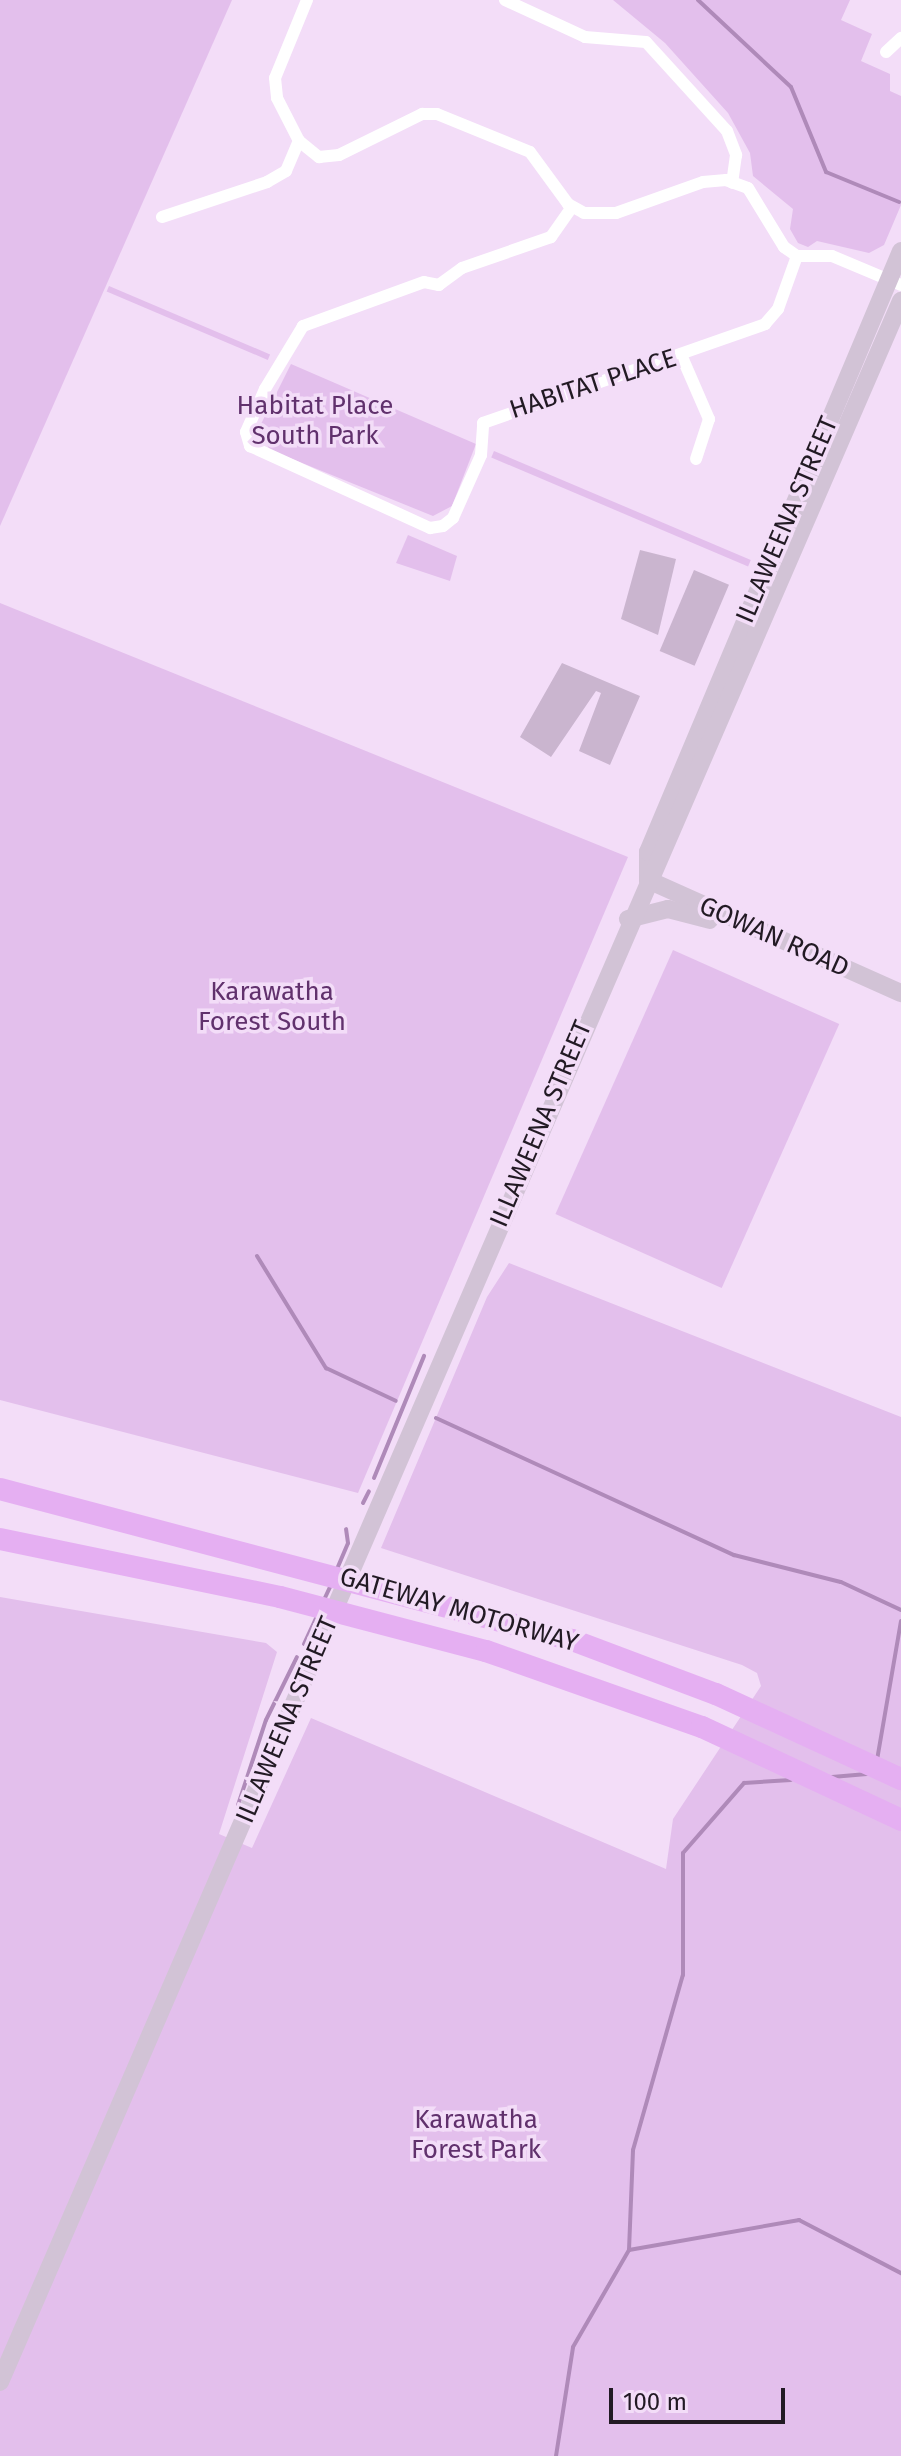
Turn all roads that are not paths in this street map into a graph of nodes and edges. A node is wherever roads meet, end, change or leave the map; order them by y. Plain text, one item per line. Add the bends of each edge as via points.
1 (307, 0) edge
2 (505, 0) edge
3 (901, 38) edge
4 (886, 52) dead end
5 (299, 141) junction
6 (732, 183) junction
7 (572, 207) junction
8 (162, 217) dead end
9 (901, 251) edge
10 (797, 256) junction
11 (894, 283) edge
12 (901, 301) edge
13 (682, 357) junction
14 (867, 381) junction
15 (844, 384) junction
16 (696, 459) dead end
17 (760, 582) junction
18 (778, 590) junction
19 (648, 880) junction
20 (628, 919) junction
21 (760, 931) junction
22 (901, 993) edge
23 (0, 1489) edge
24 (0, 1504) edge
25 (136, 1527) junction
26 (0, 1539) edge
27 (901, 1779) edge
28 (901, 1820) edge
29 (0, 2382) edge

1 - 5 street via 275,78 277,98
2 - 6 street via 585,37 646,42 727,131 736,155
3 - 4 street
5 - 7 street via 319,157 339,155 422,114 437,114 530,152
5 - 8 street via 286,171 267,182
6 - 7 street via 703,182 596,217
6 - 10 street via 748,188 784,247
7 - 13 street, HABITAT PLACE via 551,237 462,268 439,285 424,282 303,326 246,432 260,455 430,528 453,518 486,443 483,423 647,361
9 - 11 main road, ILLAWEENA STREET
10 - 11 street via 832,256
10 - 13 street, HABITAT PLACE via 778,309 765,324 704,341
11 - 15 main road, ILLAWEENA STREET
12 - 14 main road, ILLAWEENA STREET
13 - 16 street via 709,419
14 - 15 main road
14 - 18 main road, ILLAWEENA STREET
15 - 17 main road, ILLAWEENA STREET
17 - 18 main road
17 - 19 main road, ILLAWEENA STREET via 648,852
18 - 19 main road, ILLAWEENA STREET via 664,858
19 - 20 main road, ILLAWEENA STREET
19 - 21 main road, GOWAN ROAD
20 - 21 main road via 680,910
20 - 29 main road, ILLAWEENA STREET
21 - 22 main road, GOWAN ROAD
23 - 25 highway, GATEWAY MOTORWAY
24 - 25 highway
25 - 27 highway, GATEWAY MOTORWAY via 572,1640 716,1694
26 - 28 highway, GATEWAY MOTORWAY via 373,1619 544,1669 702,1727

